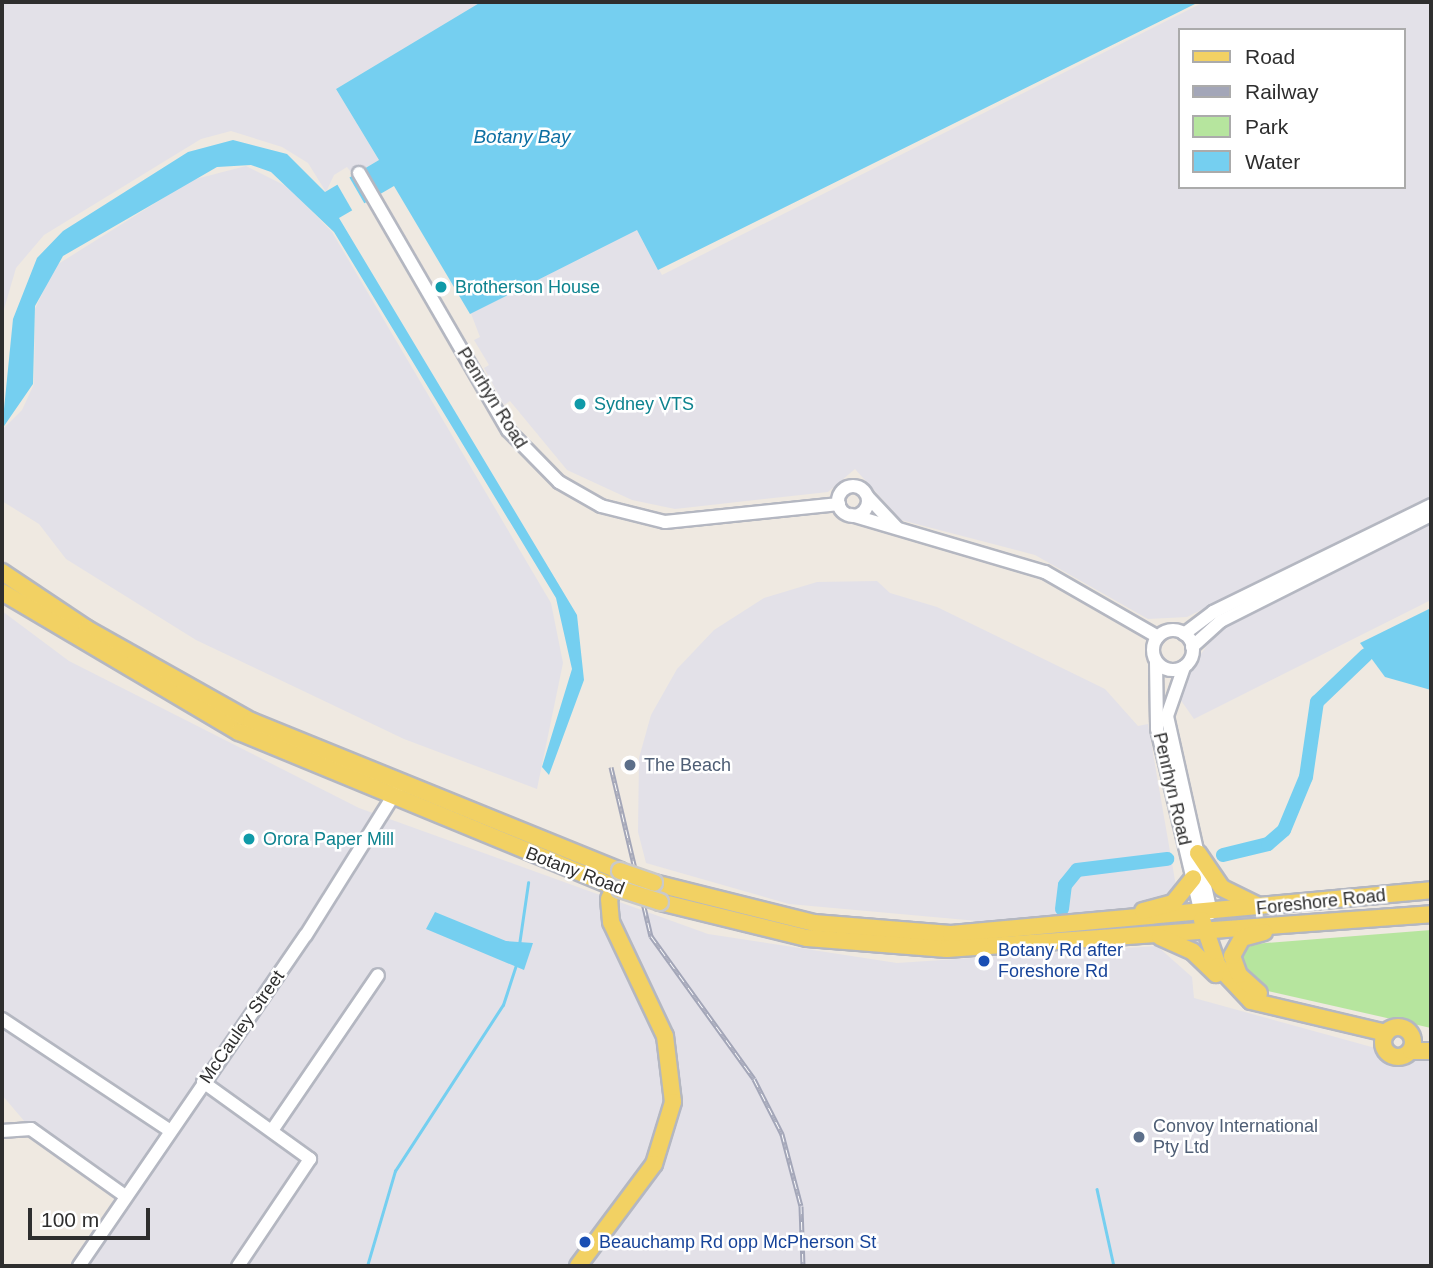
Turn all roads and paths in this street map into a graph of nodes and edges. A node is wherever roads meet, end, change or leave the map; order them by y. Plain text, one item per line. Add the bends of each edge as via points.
1 (359, 173) dead end
2 (868, 497) junction
3 (839, 504) junction
4 (1431, 505) edge
5 (851, 515) junction
6 (1431, 515) edge
7 (900, 531) junction
8 (2, 572) edge
9 (2, 592) edge
10 (1217, 616) junction
11 (1123, 618) junction
12 (1184, 634) junction
13 (1158, 638) junction
14 (1192, 647) junction
15 (1155, 658) junction
16 (1184, 667) junction
17 (1161, 715) junction
18 (399, 784) junction
19 (392, 800) junction
20 (1198, 853) junction
21 (1193, 878) junction
22 (618, 883) junction
23 (1431, 890) edge
24 (1263, 908) junction
25 (1431, 914) edge
26 (1207, 921) junction
27 (1297, 923) junction
28 (1079, 925) junction
29 (1154, 935) junction
30 (627, 959) junction
31 (378, 975) dead end
32 (1233, 987) junction
33 (1259, 993) junction
34 (1288, 1009) junction
35 (2, 1019) edge
36 (1384, 1037) junction
37 (1431, 1043) edge
38 (1412, 1046) junction
39 (1431, 1051) edge
40 (203, 1082) junction
41 (273, 1129) junction
42 (169, 1130) junction
43 (2, 1131) edge
44 (124, 1195) junction
45 (79, 1266) edge
46 (238, 1266) edge
47 (578, 1266) edge

1 - 3 street, Penrhyn Road via 508,430 541,468 577,494 623,514 665,522
2 - 3 street, Penrhyn Road via 849,486
2 - 5 street via 864,511
2 - 7 street
3 - 5 street
4 - 10 street
5 - 7 street
6 - 10 street
7 - 11 street via 1013,560 1073,585
8 - 18 main road, Botany Road via 186,687
9 - 19 main road, Botany Road via 159,690
10 - 12 street
10 - 14 street
11 - 13 street
11 - 15 street
12 - 13 street via 1168,631
12 - 14 street
13 - 15 street
14 - 16 street
15 - 16 street via 1169,670
15 - 17 street, Penrhyn Road
16 - 17 street, Penrhyn Road
17 - 20 street, Penrhyn Road
17 - 21 street, Penrhyn Road
18 - 19 street, McCauley Street
18 - 22 main road, Botany Road
19 - 22 main road, Botany Road
19 - 40 street, McCauley Street
20 - 24 main road via 1230,894
20 - 26 street, Penrhyn Road
21 - 26 street, Penrhyn Road
21 - 28 main road via 1173,903
22 - 28 main road, Botany Road, bridge via 654,883 759,912 849,928 951,934
22 - 29 main road, Botany Road, bridge via 660,902 776,933 872,946 991,948
22 - 30 main road via 618,922
22 - 30 main road via 611,922
23 - 24 main road, Foreshore Road
24 - 26 main road, Foreshore Road
25 - 27 main road, Foreshore Road
26 - 27 main road, Foreshore Road
26 - 28 main road, Botany Road
26 - 29 main road, Botany Road
26 - 32 main road
26 - 33 main road via 1231,970
27 - 33 main road via 1242,938 1233,951 1234,968
29 - 32 main road via 1193,951
30 - 47 main road via 669,1050 672,1113 654,1164
31 - 41 street
32 - 34 main road via 1262,1006
33 - 34 main road
34 - 36 main road
35 - 42 street
36 - 38 main road via 1405,1028
36 - 38 main road via 1392,1057
37 - 38 main road
38 - 39 main road
40 - 41 street
40 - 42 street, McCauley Street
41 - 46 street via 310,1159
42 - 44 street, McCauley Street
43 - 44 street via 31,1129
44 - 45 street, McCauley Street

